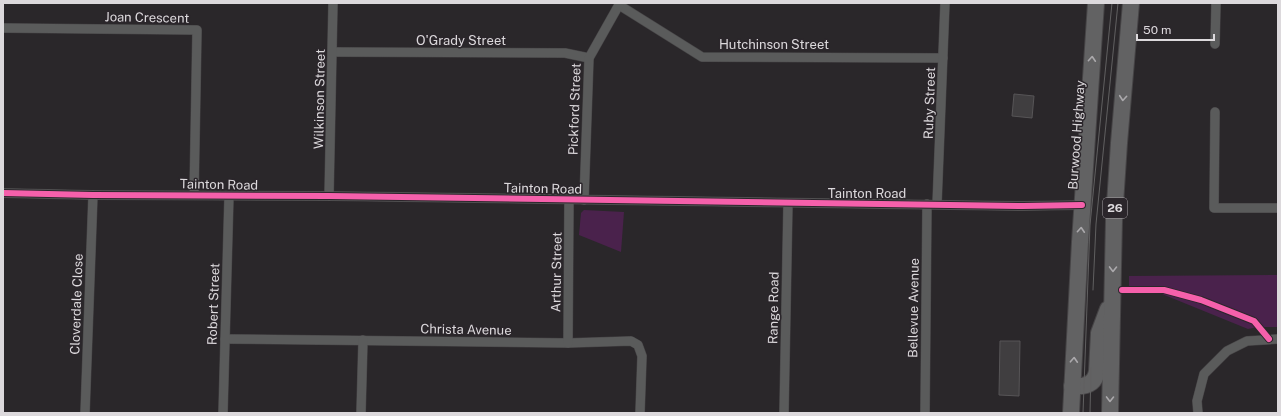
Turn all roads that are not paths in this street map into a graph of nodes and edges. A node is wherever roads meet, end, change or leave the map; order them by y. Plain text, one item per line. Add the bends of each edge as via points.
1 (333, 3) edge
2 (945, 3) edge
3 (1096, 3) edge
4 (1131, 3) edge
5 (1216, 3) edge
6 (620, 4) edge
7 (3, 28) edge
8 (1215, 44) dead end
9 (333, 52) junction
10 (589, 58) junction
11 (944, 58) junction
12 (1215, 112) dead end
13 (3, 193) edge
14 (92, 195) junction
15 (194, 195) junction
16 (229, 196) junction
17 (329, 196) junction
18 (569, 200) junction
19 (584, 200) junction
20 (788, 203) junction
21 (927, 204) junction
22 (937, 204) junction
23 (1082, 205) junction
24 (1278, 208) edge
25 (1112, 300) junction
26 (225, 338) junction
27 (1278, 339) edge
28 (363, 340) junction
29 (568, 343) junction
30 (1072, 386) junction
31 (85, 413) edge
32 (223, 413) edge
33 (361, 413) edge
34 (640, 413) edge
35 (784, 413) edge
36 (925, 413) edge
37 (1071, 413) edge
38 (1110, 413) edge
39 (1198, 413) edge

1 - 9 street, Wilkinson Street
2 - 11 street, Ruby Street
23 -> 3 highway, Burwood Highway
4 -> 25 highway, 26 via 1116,185
5 - 8 street
6 - 10 street, Pickford Street
6 - 11 street, Hutchinson Street via 702,58
7 - 15 street, Joan Crescent via 197,30
9 - 10 street, O'Grady Street via 565,53
9 - 17 street, Wilkinson Street
10 - 19 street, Pickford Street
11 - 22 street, Ruby Street
12 - 24 street via 1214,208
13 - 14 street, Tainton Road
14 - 15 street, Tainton Road
14 - 31 street, Cloverdale Close
15 - 16 street, Tainton Road
16 - 17 street, Tainton Road
16 - 26 street, Robert Street
17 - 18 street, Tainton Road
18 - 19 street, Tainton Road
18 - 29 street, Arthur Street
19 - 20 street, Tainton Road
20 - 21 street, Tainton Road
20 - 35 street, Range Road
21 - 22 street, Tainton Road
21 - 36 street, Bellevue Avenue
22 - 23 street, Tainton Road
30 -> 23 highway, Burwood Highway
25 - 30 highway via 1099,333 1096,377 1086,385
25 -> 38 highway, 26
26 - 28 street, Christa Avenue
26 - 32 street, Robert Street
27 - 39 street via 1247,341 1228,351 1204,374 1197,402
28 - 29 street, Christa Avenue
28 - 33 street
29 - 34 street, Christa Avenue via 631,341 638,345 642,356
30 - 37 highway, Burwood Highway

